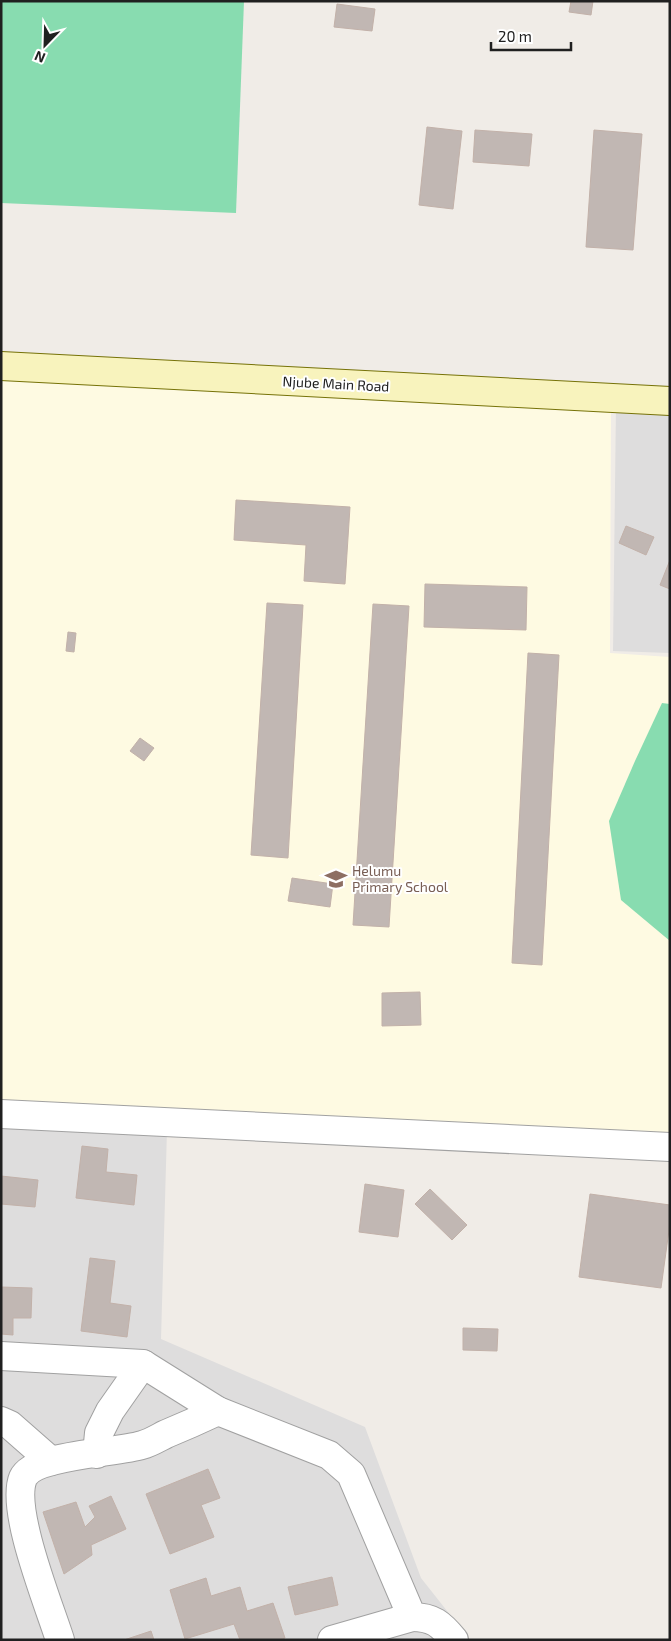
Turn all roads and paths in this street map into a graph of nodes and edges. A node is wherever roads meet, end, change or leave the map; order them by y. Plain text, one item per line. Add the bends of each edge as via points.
1 (1, 366) edge
2 (670, 401) edge
3 (1, 1114) edge
4 (670, 1147) edge
5 (1, 1356) edge
6 (143, 1364) junction
7 (218, 1411) junction
8 (1, 1421) edge
9 (97, 1454) junction
10 (51, 1461) junction
11 (412, 1617) junction
12 (60, 1640) edge
13 (332, 1640) edge
14 (454, 1640) edge

1 - 2 street, Njube Main Road
3 - 4 street
5 - 6 street
6 - 7 street
6 - 9 street via 110,1410 98,1434
7 - 9 street via 142,1445
7 - 11 street via 329,1454 351,1474
8 - 10 street
9 - 10 street
10 - 12 street via 35,1466 24,1478 20,1504 24,1527
11 - 13 street
11 - 14 street via 427,1617 443,1627

